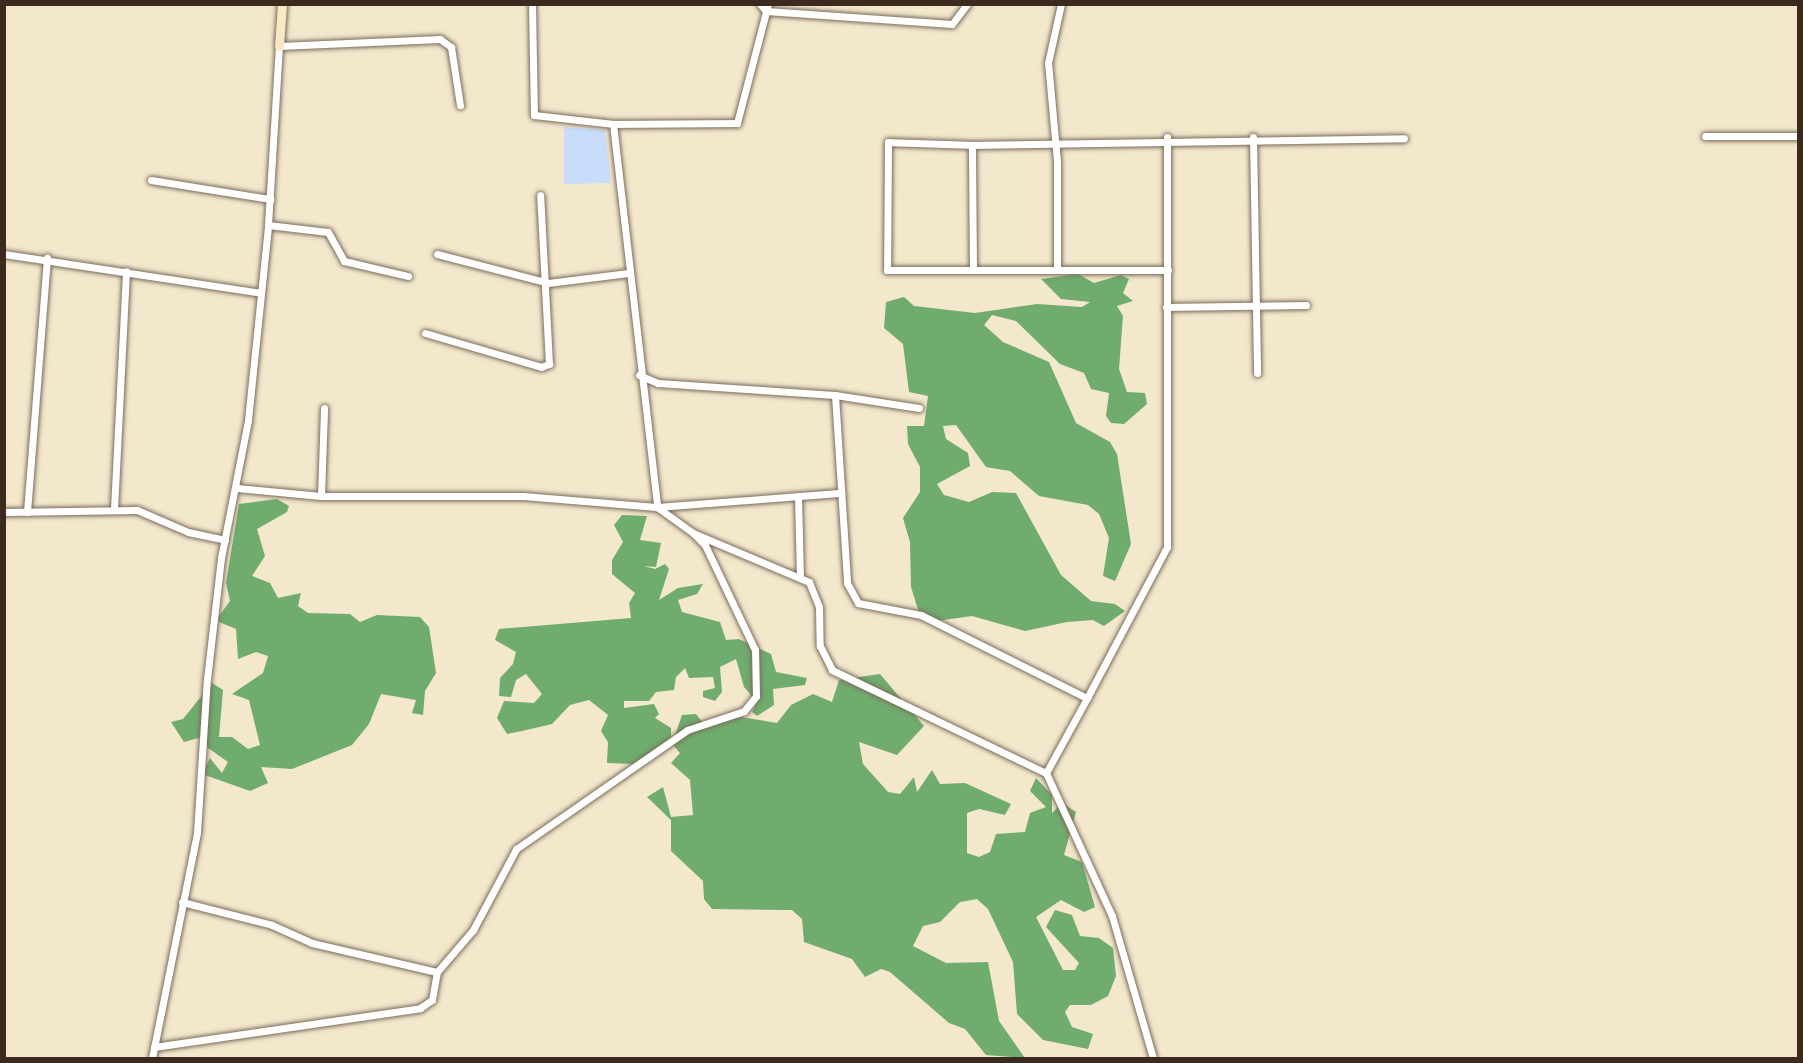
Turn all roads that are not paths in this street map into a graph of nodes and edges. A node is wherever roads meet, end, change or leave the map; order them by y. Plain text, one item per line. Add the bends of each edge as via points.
1 (282, 4) edge
2 (532, 4) edge
3 (760, 4) edge
4 (967, 4) edge
5 (1061, 4) edge
6 (767, 8) edge
7 (279, 46) junction
8 (460, 105) dead end
9 (614, 124) junction
10 (1705, 136) dead end
11 (1798, 136) edge
12 (1167, 137) junction
13 (1253, 137) junction
14 (1404, 138) dead end
15 (1056, 144) junction
16 (972, 145) junction
17 (151, 180) dead end
18 (540, 195) dead end
19 (270, 200) junction
20 (268, 225) junction
21 (4, 254) edge
22 (437, 254) dead end
23 (47, 258) junction
24 (1057, 267) junction
25 (973, 269) junction
26 (1168, 270) junction
27 (126, 271) junction
28 (628, 273) junction
29 (408, 276) dead end
30 (548, 283) junction
31 (261, 292) junction
32 (1306, 305) dead end
33 (1167, 307) junction
34 (1254, 307) junction
35 (425, 333) dead end
36 (1257, 373) dead end
37 (639, 375) junction
38 (835, 395) junction
39 (324, 408) dead end
40 (919, 408) dead end
41 (237, 488) junction
42 (841, 493) junction
43 (321, 496) junction
44 (798, 496) junction
45 (657, 507) junction
46 (114, 509) junction
47 (4, 512) edge
48 (27, 512) junction
49 (693, 533) junction
50 (225, 540) junction
51 (800, 578) junction
52 (1087, 698) junction
53 (1046, 773) junction
54 (182, 902) junction
55 (437, 972) junction
56 (154, 1047) junction
57 (152, 1059) edge
58 (1153, 1059) edge

1 - 7 street
2 - 9 street via 534,115
3 - 6 street
4 - 6 street via 952,24
5 - 15 street via 1048,63
6 - 9 street via 736,123
7 - 8 street via 440,39 451,47
7 - 19 street
9 - 28 street
10 - 11 street
12 - 13 street
12 - 15 street
12 - 26 street
13 - 14 street
13 - 34 street
15 - 16 street
15 - 24 street
16 - 25 street
16 - 25 street via 888,142 888,270
17 - 19 street
18 - 30 street
19 - 20 street
20 - 29 street via 328,232 344,261
20 - 31 street
21 - 23 street
22 - 30 street
23 - 27 street
23 - 48 street
24 - 25 street
24 - 26 street
26 - 33 street
27 - 31 street
27 - 46 street
28 - 30 street
28 - 37 street
30 - 35 street via 546,319 553,359 545,367
31 - 41 street
32 - 34 street
33 - 34 street
33 - 52 street via 1167,547
34 - 36 street
37 - 38 street via 658,383
37 - 45 street
38 - 40 street
38 - 42 street
39 - 43 street
41 - 43 street
41 - 50 street
42 - 44 street
42 - 52 street via 847,583 858,603 921,615
43 - 45 street via 500,495
44 - 45 street
44 - 51 street
45 - 49 street
46 - 48 street
46 - 50 street via 136,510 188,532
47 - 48 street
49 - 51 street
49 - 55 street via 705,545 755,650 756,696 744,711 687,730 516,849 473,930
50 - 54 street via 207,679 197,832
51 - 53 street via 817,597 820,646 832,670
52 - 53 street
53 - 58 street via 1107,905
54 - 55 street via 272,925 312,944
54 - 56 street
55 - 56 street via 432,1000 420,1008
56 - 57 street

